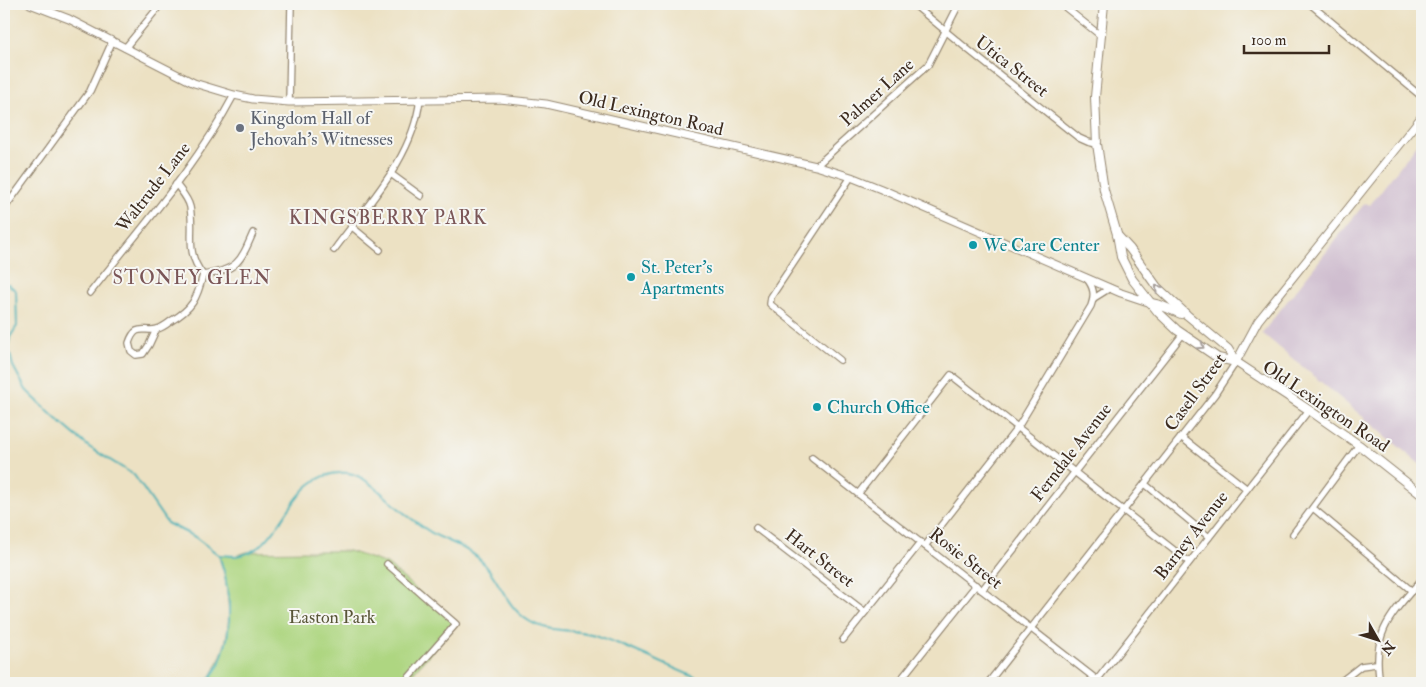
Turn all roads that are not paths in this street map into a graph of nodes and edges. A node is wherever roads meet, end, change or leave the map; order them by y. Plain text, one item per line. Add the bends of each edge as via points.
1 (30, 4) edge
2 (161, 4) edge
3 (290, 4) edge
4 (913, 4) edge
5 (959, 4) edge
6 (1061, 4) edge
7 (1104, 4) edge
8 (1310, 4) edge
9 (946, 32) junction
10 (1101, 36) junction
11 (112, 42) junction
12 (125, 48) junction
13 (234, 95) junction
14 (1422, 97) edge
15 (420, 99) junction
16 (289, 102) junction
17 (1422, 116) edge
18 (1097, 144) junction
19 (816, 166) junction
20 (391, 174) junction
21 (851, 177) junction
22 (176, 184) junction
23 (421, 196) dead end
24 (4, 209) edge
25 (351, 226) junction
26 (253, 233) dead end
27 (1117, 234) junction
28 (334, 250) dead end
29 (380, 250) dead end
30 (203, 275) junction
31 (1085, 277) junction
32 (1110, 288) junction
33 (90, 292) dead end
34 (1094, 298) junction
35 (1151, 303) junction
36 (1194, 321) junction
37 (156, 330) junction
38 (1183, 334) junction
39 (840, 360) dead end
40 (1236, 362) junction
41 (1309, 410) junction
42 (1018, 427) junction
43 (1181, 437) junction
44 (1359, 445) junction
45 (812, 458) dead end
46 (1074, 472) junction
47 (1145, 484) junction
48 (1247, 489) junction
49 (858, 494) junction
50 (1422, 495) edge
51 (1313, 508) junction
52 (1124, 511) junction
53 (756, 528) dead end
54 (1293, 534) dead end
55 (1209, 537) junction
56 (923, 544) junction
57 (1189, 562) junction
58 (387, 564) dead end
59 (1422, 579) edge
60 (976, 585) junction
61 (982, 590) junction
62 (1412, 591) junction
63 (865, 612) junction
64 (1031, 627) junction
65 (843, 640) dead end
66 (1376, 664) junction
67 (1099, 682) edge
68 (404, 683) edge
69 (898, 683) edge
70 (988, 683) edge
71 (1339, 683) edge
72 (1380, 683) edge

1 - 11 street, Old Lexington Road via 69,19
2 - 12 street
3 - 16 street
4 - 9 street, Utica Street
5 - 9 street, Palmer Lane
6 - 10 street
7 - 10 main road
8 - 14 street
9 - 18 street, Utica Street via 1079,138
9 - 19 street, Palmer Lane via 921,73
10 - 18 main road via 1095,97
11 - 12 street, Old Lexington Road
11 - 24 street via 90,91
12 - 13 street, Old Lexington Road via 194,83
13 - 16 street, Old Lexington Road
13 - 22 street, Waltrude Lane via 218,125
15 - 16 street, Old Lexington Road
15 - 19 street, Old Lexington Road via 500,99 546,104
15 - 20 street via 412,135
17 - 40 street, Casell Street via 1258,321
18 - 27 main road via 1104,190
19 - 21 street, Old Lexington Road
20 - 23 street
20 - 25 street
21 - 31 street, Old Lexington Road
21 - 39 street via 770,304
22 - 30 street via 190,206 192,256
22 - 33 street, Waltrude Lane
25 - 28 street
25 - 29 street
26 - 30 street via 237,264
27 - 35 main road via 1126,270
36 -> 27 main road via 1157,287
30 - 37 street via 192,305
31 - 32 street, Old Lexington Road
31 - 34 street
32 - 34 street
32 - 35 street, Old Lexington Road
34 - 42 street
35 - 36 main road via 1175,310
35 - 38 main road, Old Lexington Road
36 - 40 main road, Old Lexington Road via 1228,349
37 - 37 street via 142,328 137,331 129,343 131,351 136,355 143,354
38 -> 40 main road, Old Lexington Road via 1218,358
38 - 46 street, Ferndale Avenue
40 - 41 main road, Old Lexington Road
40 - 43 street, Casell Street
41 - 44 main road, Old Lexington Road
41 - 48 street, Barney Avenue
42 - 46 street
42 - 49 street via 951,375
42 - 56 street
43 - 47 street, Casell Street
43 - 48 street
44 - 50 main road, Old Lexington Road
44 - 51 street
45 - 49 street, Rosie Street
46 - 52 street
46 - 61 street, Ferndale Avenue
47 - 52 street, Casell Street
47 - 55 street
48 - 55 street, Barney Avenue
49 - 56 street, Rosie Street
51 - 54 street
51 - 62 street
52 - 57 street
52 - 64 street, Casell Street
53 - 63 street, Hart Street
55 - 57 street, Barney Avenue
56 - 60 street, Rosie Street
56 - 63 street
57 - 67 street, Barney Avenue
58 - 68 street via 456,624
59 - 62 street
60 - 61 street, Rosie Street
60 - 69 street
61 - 64 street, Rosie Street
62 - 66 street via 1392,613 1384,628
63 - 65 street
64 - 67 street, Rosie Street
64 - 70 street, Casell Street
66 - 71 street via 1361,666
66 - 72 street

